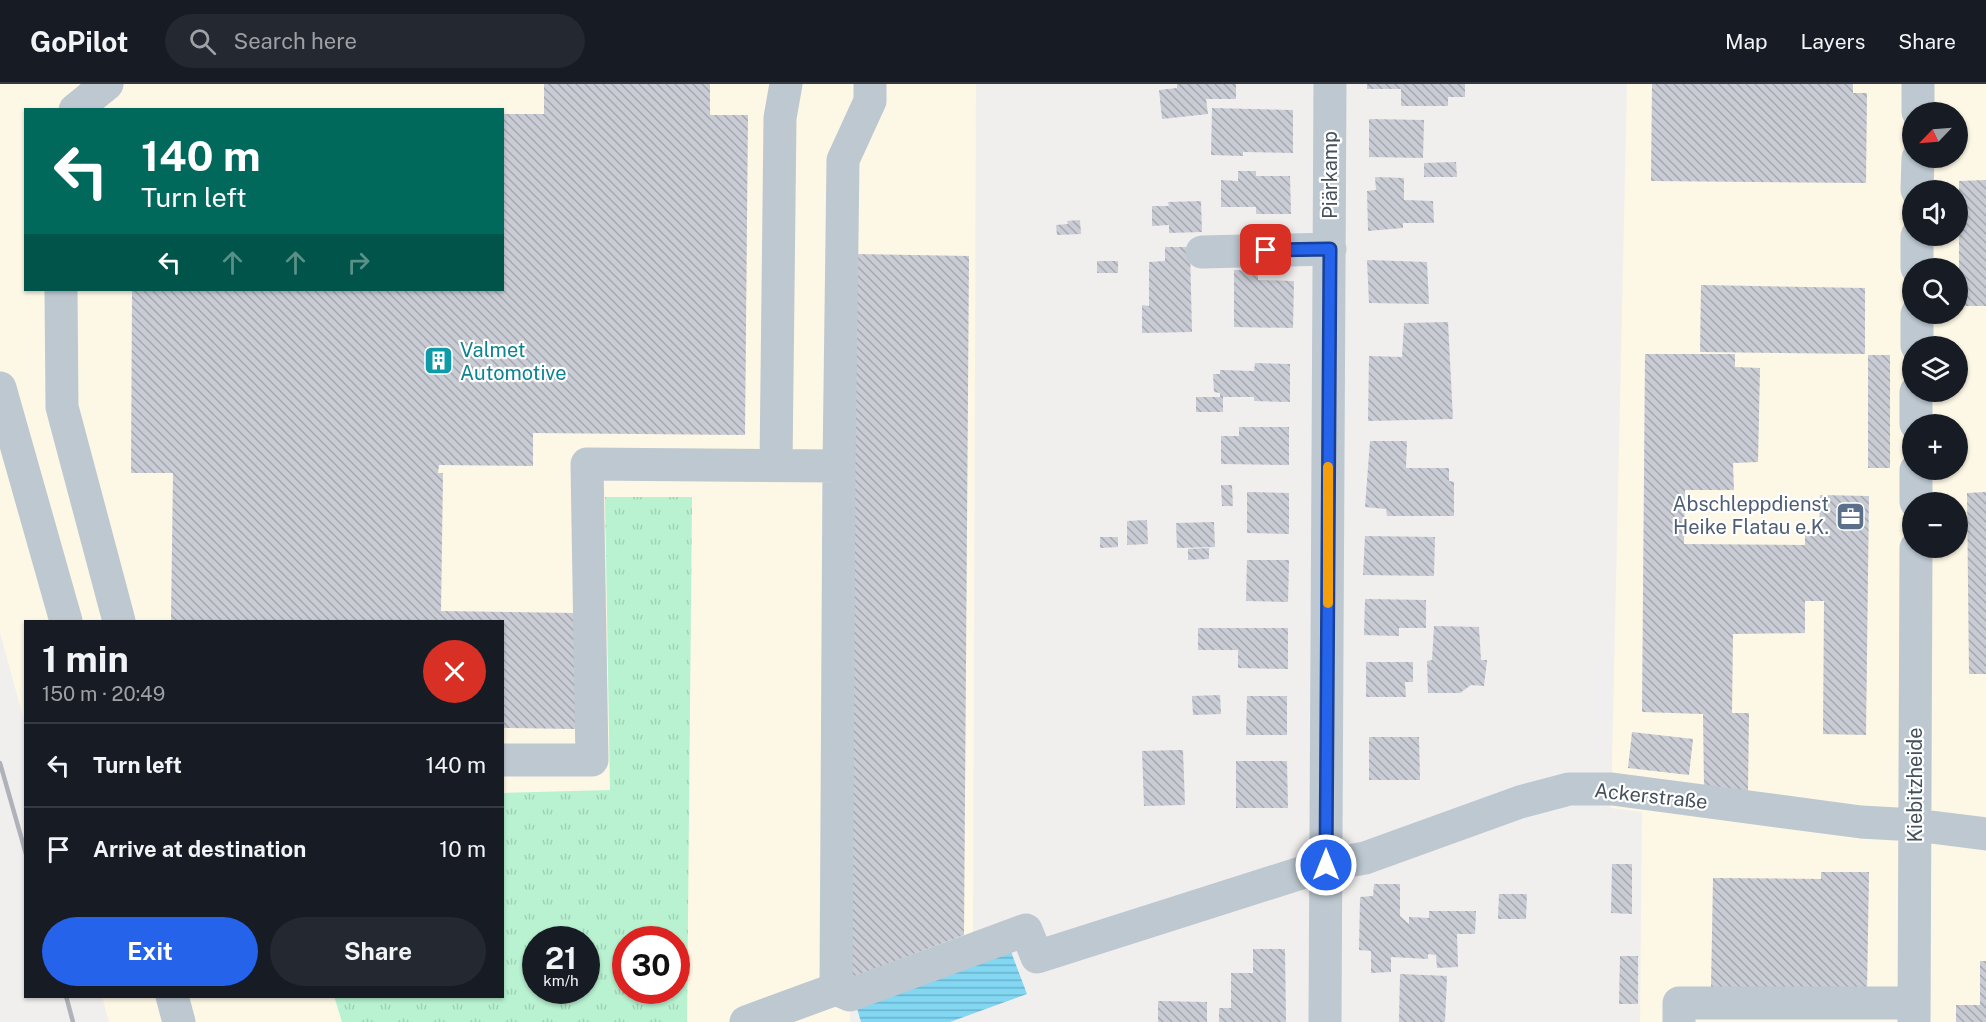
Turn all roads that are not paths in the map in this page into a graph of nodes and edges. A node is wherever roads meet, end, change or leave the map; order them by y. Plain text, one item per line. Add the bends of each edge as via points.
1 (107, 84) edge
2 (786, 84) edge
3 (870, 84) edge
4 (1330, 84) edge
5 (1918, 84) edge
6 (1918, 102) edge
7 (77, 108) edge
8 (1330, 249) junction
9 (1202, 252) dead end
10 (61, 291) edge
11 (0, 388) edge
12 (776, 465) junction
13 (839, 466) junction
14 (1916, 558) edge
15 (66, 620) edge
16 (119, 620) edge
17 (504, 760) edge
18 (1915, 825) junction
19 (1986, 834) edge
20 (1326, 865) junction
21 (836, 989) junction
22 (173, 998) edge
23 (1914, 1012) edge
24 (179, 1022) edge
25 (746, 1022) edge
26 (1325, 1022) edge
27 (1678, 1022) edge

1 - 7 street
2 - 12 street via 780,118
3 - 13 street via 870,101 843,160
4 - 8 street, Piärkamp
5 - 6 street
8 - 9 street
8 - 20 street, Piärkamp
10 - 16 street via 62,407
11 - 15 street
12 - 13 street
12 - 17 street via 587,464 592,760
13 - 21 street
14 - 18 street, Kiebitzheide
18 - 19 street, Ackerstraße
18 - 20 street, Ackerstraße via 1861,822 1612,789 1569,789 1520,802 1365,858
18 - 23 street, Kiebitzheide
20 - 21 street, Ackerstraße via 1037,957 1026,930 850,995
20 - 26 street, Piärkamp
21 - 25 street
22 - 24 street
23 - 27 street via 1679,1003

